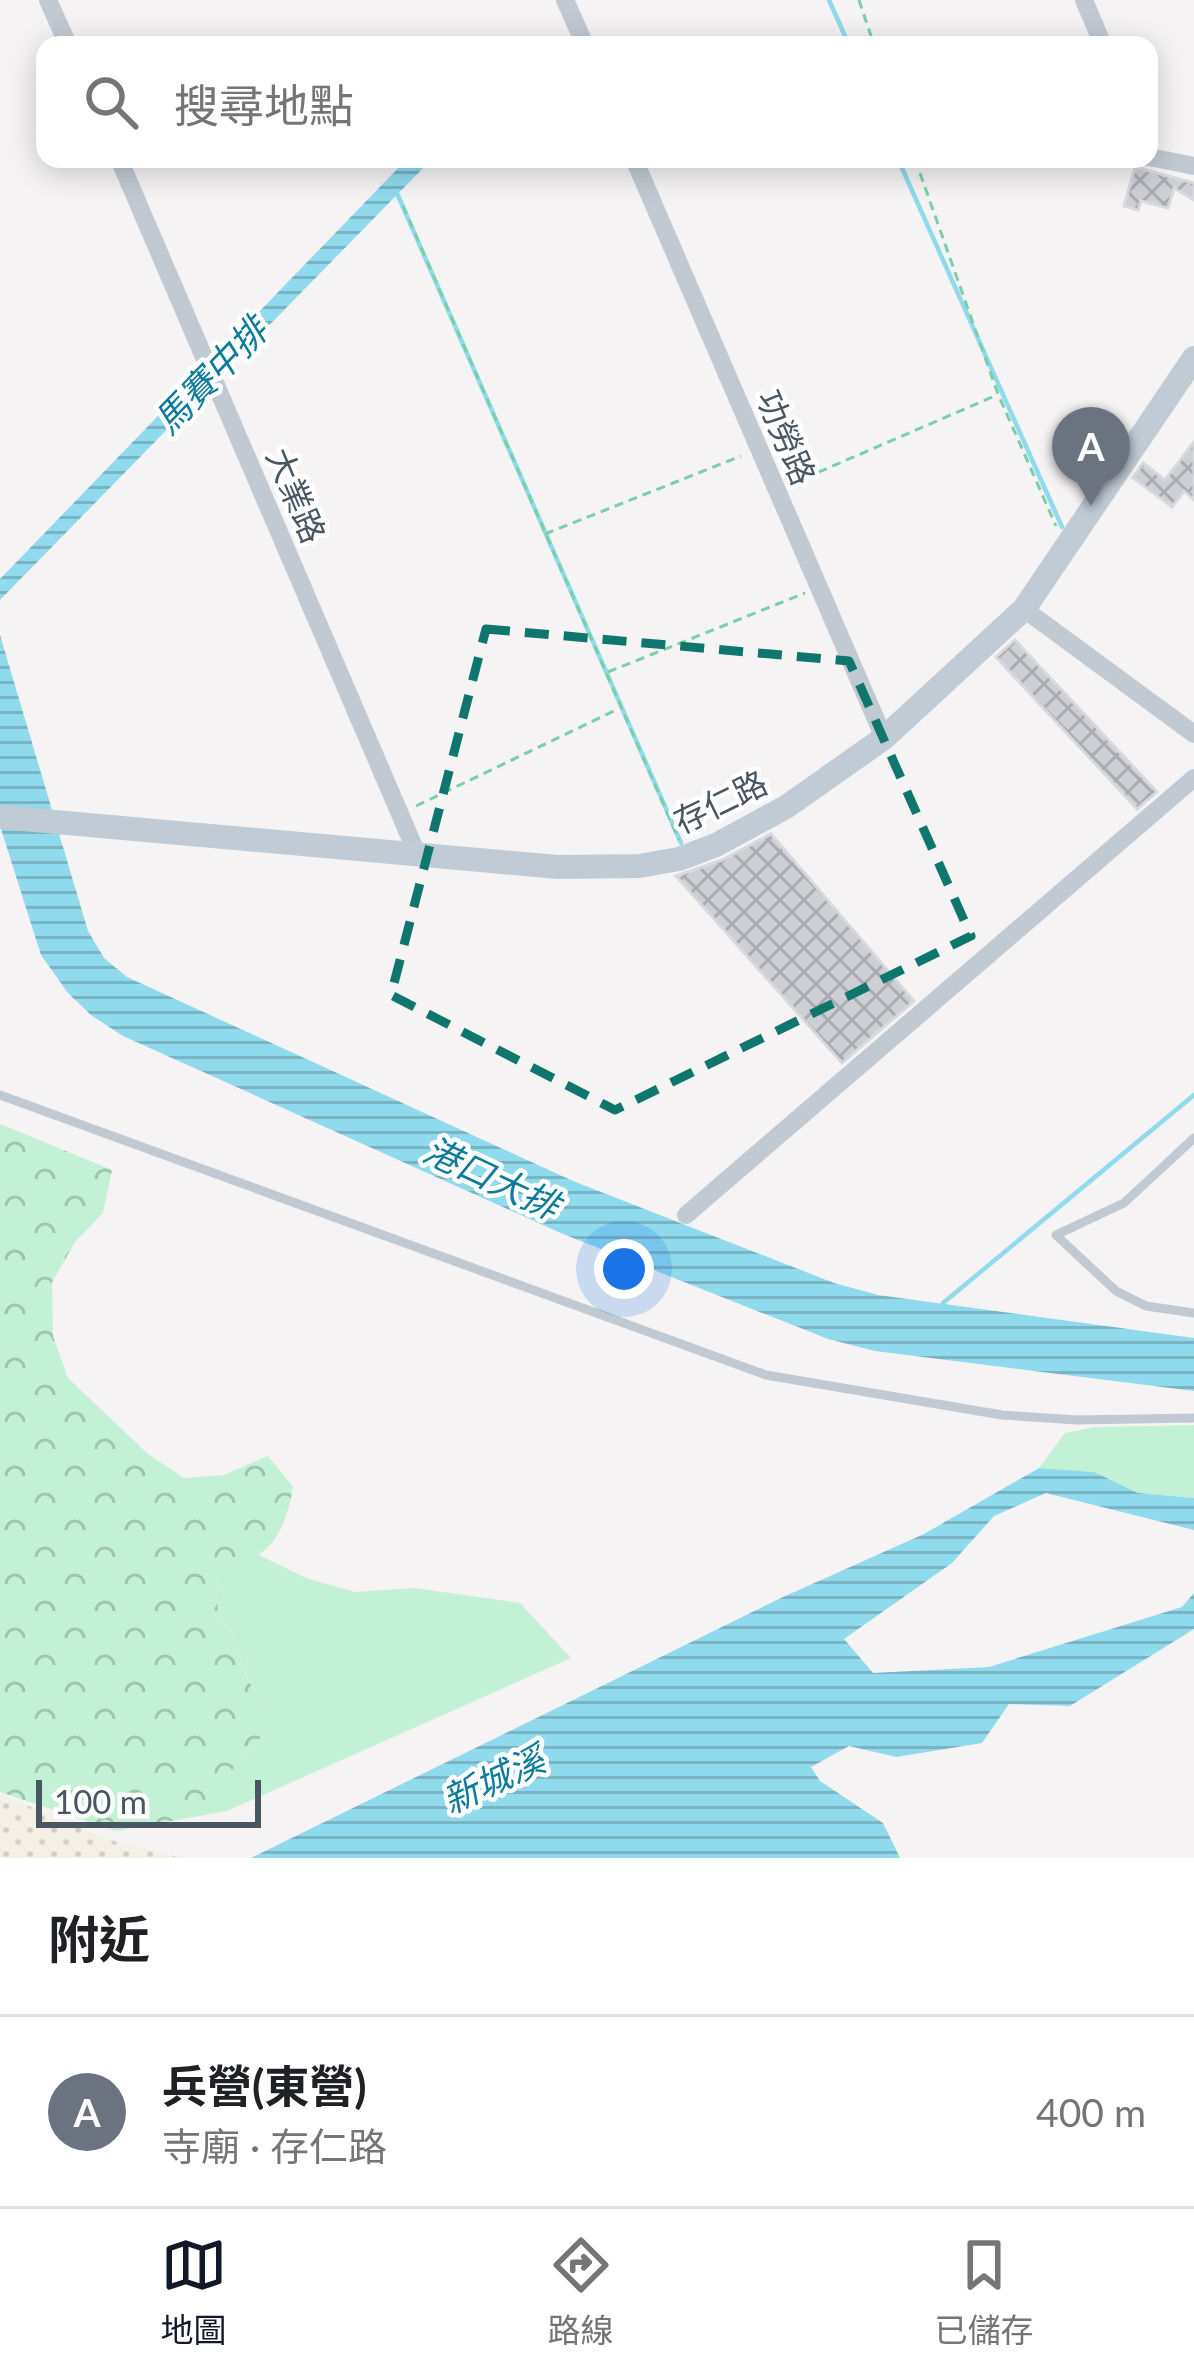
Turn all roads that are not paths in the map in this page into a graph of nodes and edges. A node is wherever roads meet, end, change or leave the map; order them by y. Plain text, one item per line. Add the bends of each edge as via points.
1 (48, 0) edge
2 (565, 0) edge
3 (1084, 0) edge
4 (64, 36) edge
5 (581, 36) edge
6 (1099, 36) edge
7 (1158, 160) edge
8 (1194, 166) edge
9 (123, 168) edge
10 (638, 168) edge
11 (1194, 361) edge
12 (1024, 609) junction
13 (1194, 734) edge
14 (884, 738) junction
15 (1194, 778) edge
16 (0, 817) edge
17 (418, 856) junction
18 (0, 1095) edge
19 (1194, 1138) edge
20 (686, 1215) dead end
21 (1194, 1313) edge
22 (1194, 1418) edge

1 - 4 street
2 - 5 street
3 - 6 street
7 - 8 street
9 - 17 street, 大業路
10 - 14 street, 功勞路
11 - 12 street, 存仁路
12 - 13 street
12 - 14 street, 存仁路
14 - 17 street, 存仁路 via 786,806 679,859 613,868
15 - 20 street
16 - 17 street, 存仁路
18 - 22 lane via 766,1375 1002,1415
19 - 21 lane via 1124,1203 1056,1235 1116,1291 1146,1306

